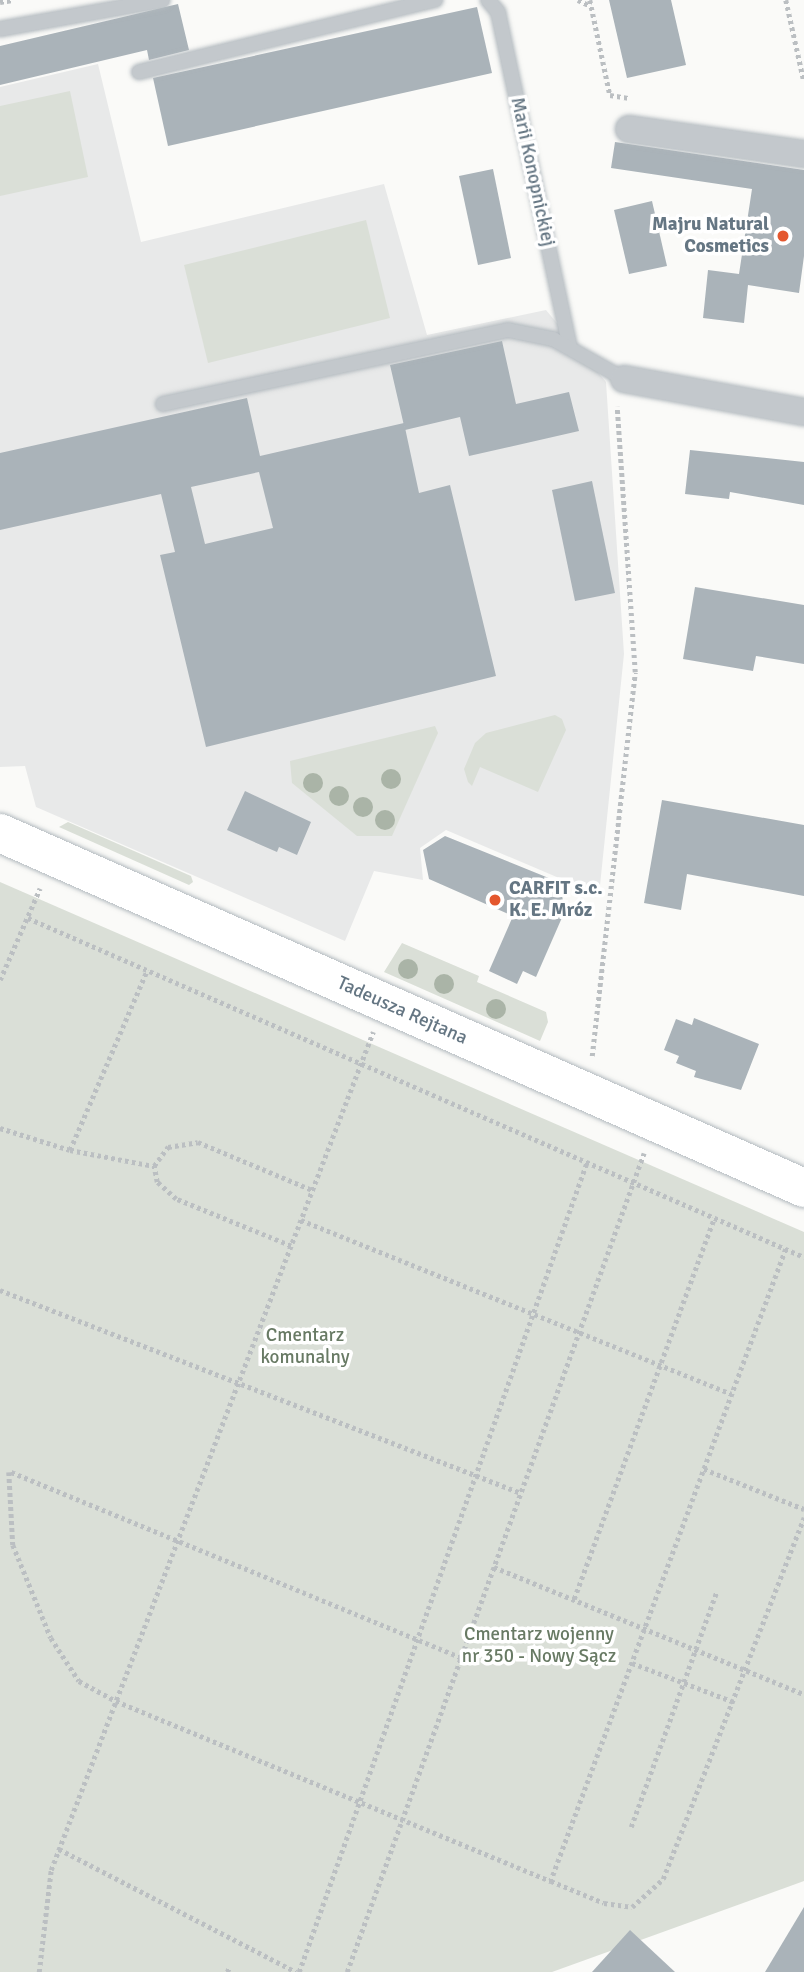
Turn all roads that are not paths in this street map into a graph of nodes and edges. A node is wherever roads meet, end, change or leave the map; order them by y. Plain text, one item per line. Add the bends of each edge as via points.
1 (162, 0) edge
2 (435, 0) edge
3 (488, 0) edge
4 (0, 29) edge
5 (139, 72) dead end
6 (629, 128) dead end
7 (804, 154) edge
8 (570, 348) junction
9 (620, 391) joint
10 (163, 404) dead end
11 (804, 412) edge
12 (0, 833) edge
13 (804, 1188) edge

1 - 4 lane
2 - 5 lane
3 - 8 lane, Marii Konopnickiej via 498,12
6 - 7 street
8 - 9 lane
8 - 10 lane via 553,339 508,330
9 - 11 street
12 - 13 street, Tadeusza Rejtana

